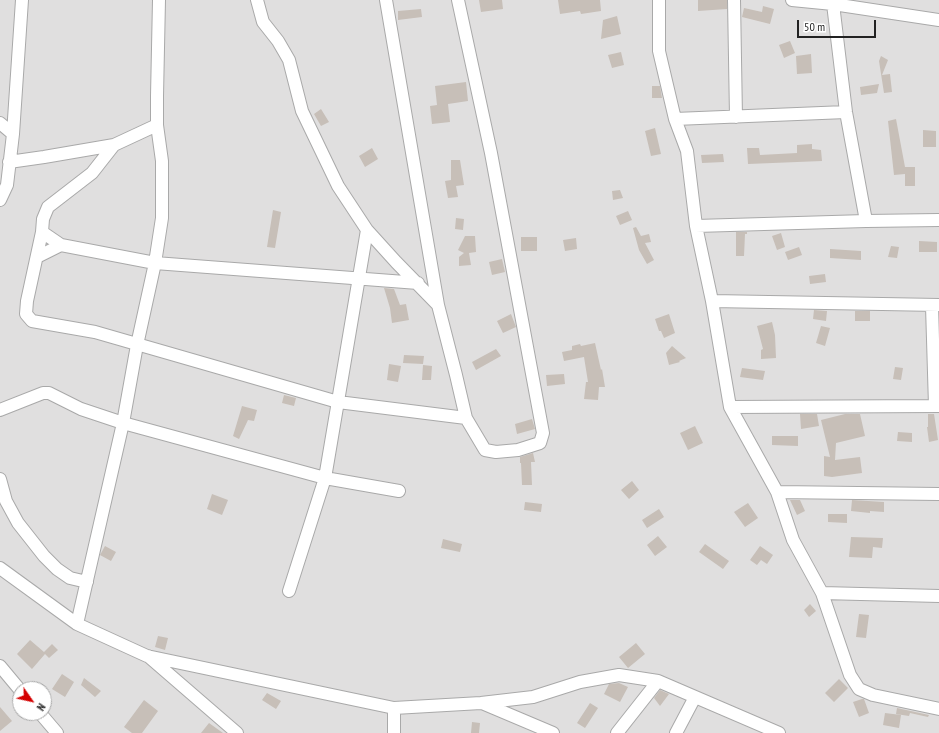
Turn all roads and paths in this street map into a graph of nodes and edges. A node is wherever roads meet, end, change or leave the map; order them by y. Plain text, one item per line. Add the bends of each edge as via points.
1 (22, 0) edge
2 (159, 0) edge
3 (257, 0) edge
4 (386, 0) edge
5 (458, 0) edge
6 (659, 0) edge
7 (734, 0) edge
8 (792, 0) edge
9 (833, 4) junction
10 (939, 20) edge
11 (846, 112) junction
12 (736, 117) junction
13 (676, 119) junction
14 (0, 123) edge
15 (157, 125) junction
16 (13, 134) junction
17 (114, 145) junction
18 (9, 162) junction
19 (0, 200) edge
20 (866, 220) junction
21 (939, 220) edge
22 (696, 226) junction
23 (367, 230) junction
24 (42, 232) junction
25 (61, 246) junction
26 (37, 257) junction
27 (155, 263) junction
28 (358, 279) junction
29 (418, 283) junction
30 (712, 301) junction
31 (438, 305) junction
32 (935, 305) edge
33 (137, 345) junction
34 (338, 402) junction
35 (937, 406) edge
36 (730, 407) junction
37 (0, 410) edge
38 (466, 418) junction
39 (123, 423) junction
40 (325, 478) junction
41 (0, 479) edge
42 (399, 491) dead end
43 (778, 492) junction
44 (939, 494) edge
45 (0, 568) edge
46 (87, 582) junction
47 (289, 591) dead end
48 (822, 593) junction
49 (939, 596) edge
50 (78, 624) junction
51 (147, 656) junction
52 (0, 666) edge
53 (12, 681) edge
54 (658, 681) junction
55 (695, 698) junction
56 (481, 703) junction
57 (394, 708) junction
58 (939, 709) edge
59 (47, 721) edge
60 (58, 733) edge
61 (237, 733) edge
62 (394, 733) edge
63 (553, 733) edge
64 (617, 733) edge
65 (676, 733) edge
66 (780, 733) edge

1 - 16 street
2 - 15 street
3 - 23 street via 263,22 289,60 302,111 338,186
4 - 31 street
5 - 38 street via 491,153 543,433 540,443 518,450 485,450
6 - 13 street via 659,51
7 - 12 street
8 - 9 street
9 - 10 street
9 - 11 street
11 - 12 street
11 - 20 street
12 - 13 street
13 - 22 street via 687,151
14 - 16 street
15 - 17 street
15 - 27 street via 162,162 162,218
16 - 18 street
17 - 18 street
17 - 24 street via 92,173 48,207 43,219
18 - 19 street via 7,185
20 - 21 street
20 - 22 street
22 - 30 street
23 - 28 street
23 - 29 street
24 - 25 street
24 - 26 street
25 - 26 street
25 - 27 street
26 - 33 street via 27,301 26,314 32,322 95,332
27 - 28 street
27 - 33 street
28 - 29 street
28 - 34 street
29 - 31 street
30 - 32 street
30 - 36 street
31 - 38 street
32 - 35 street
33 - 34 street
33 - 39 street
34 - 38 street
34 - 40 street
35 - 36 street
36 - 43 street
37 - 39 street via 42,393 49,393 81,409
39 - 40 street
39 - 46 street
40 - 42 street
40 - 47 street
41 - 46 street via 6,501 18,523 44,556 70,578
43 - 44 street
43 - 48 street via 793,540
45 - 50 street
46 - 50 street
48 - 49 street
48 - 58 street via 850,675 859,689 873,695
50 - 51 street
51 - 57 street
51 - 61 street
52 - 53 street
54 - 55 street
54 - 56 street via 619,675 580,682 533,697
54 - 64 street
55 - 65 street
55 - 66 street
56 - 57 street
56 - 63 street
57 - 62 street
59 - 60 street

